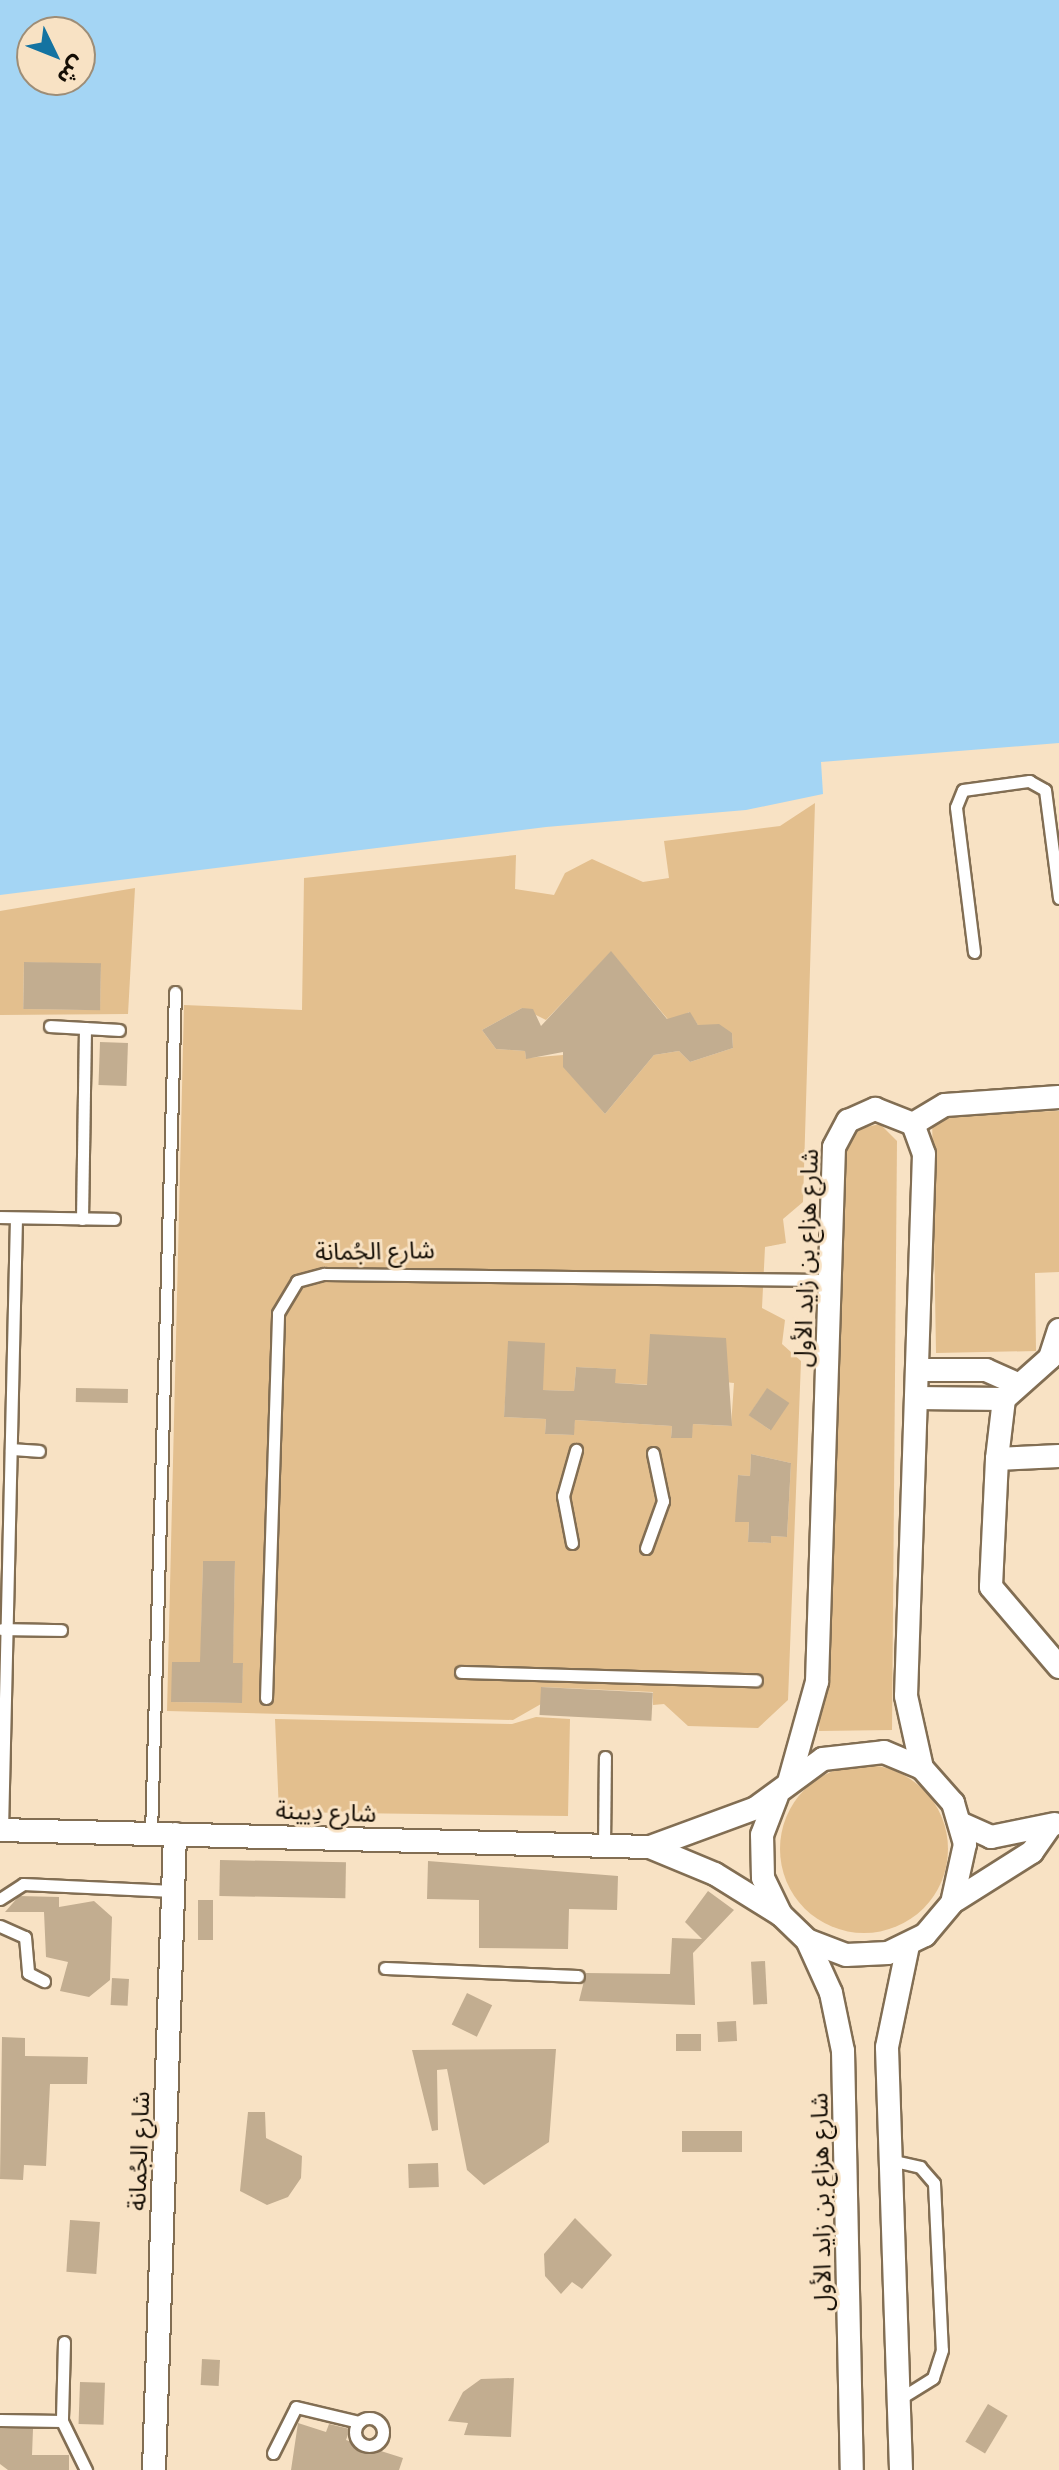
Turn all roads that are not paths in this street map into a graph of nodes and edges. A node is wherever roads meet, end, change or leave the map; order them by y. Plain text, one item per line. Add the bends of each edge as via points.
1 (1059, 898) edge
2 (974, 952) dead end
3 (175, 992) dead end
4 (50, 1026) dead end
5 (85, 1028) junction
6 (119, 1030) dead end
7 (1059, 1097) edge
8 (913, 1124) junction
9 (0, 1217) edge
10 (16, 1218) junction
11 (82, 1219) junction
12 (114, 1219) dead end
13 (830, 1280) junction
14 (1059, 1330) edge
15 (917, 1370) junction
16 (1010, 1391) junction
17 (916, 1398) junction
18 (11, 1449) junction
19 (576, 1450) dead end
20 (39, 1451) dead end
21 (653, 1453) dead end
22 (1059, 1456) edge
23 (997, 1459) junction
24 (572, 1543) dead end
25 (646, 1548) dead end
26 (3, 1629) edge
27 (61, 1630) dead end
28 (1059, 1667) edge
29 (461, 1672) dead end
30 (756, 1680) dead end
31 (266, 1698) dead end
32 (605, 1757) dead end
33 (922, 1768) junction
34 (783, 1789) junction
35 (962, 1824) junction
36 (1053, 1825) edge
37 (1, 1830) edge
38 (151, 1834) junction
39 (175, 1834) junction
40 (1006, 1836) junction
41 (604, 1846) junction
42 (650, 1847) junction
43 (1012, 1862) junction
44 (173, 1891) junction
45 (0, 1899) edge
46 (952, 1903) junction
47 (781, 1915) junction
48 (0, 1926) edge
49 (807, 1940) junction
50 (908, 1946) junction
51 (385, 1968) dead end
52 (578, 1976) dead end
53 (44, 1981) dead end
54 (890, 2160) junction
55 (64, 2342) dead end
56 (899, 2400) junction
57 (0, 2420) edge
58 (62, 2421) junction
59 (359, 2422) dead end
60 (273, 2453) dead end
61 (86, 2470) edge
62 (154, 2470) edge
63 (852, 2470) edge
64 (901, 2470) edge

1 - 2 lane via 1045,790 1029,781 963,790 956,807
3 - 38 lane
4 - 5 lane
5 - 6 lane
5 - 11 lane
7 - 8 street via 945,1105
8 - 13 street, شارع هزاع بن زايد الأول via 875,1109 856,1115 837,1137
8 - 15 street via 924,1154
9 - 10 lane
10 - 11 lane
10 - 18 lane
11 - 12 lane
13 - 31 lane, شارع الجُمانة via 324,1274 297,1281 278,1313
13 - 34 street, شارع هزاع بن زايد الأول via 817,1682
14 - 16 street via 1045,1364
15 - 16 street via 986,1370
15 - 17 street
16 - 17 street
16 - 23 street
17 - 33 street via 906,1696
18 - 20 lane
18 - 26 lane
19 - 24 lane via 563,1496
21 - 25 lane via 663,1501
22 - 23 street
23 - 28 street via 991,1587
26 - 27 lane
26 - 37 lane
29 - 30 lane
32 - 41 lane
33 - 34 street via 884,1752 843,1752
33 - 35 street
34 - 42 street, شارع دِيينة
34 - 47 street via 760,1857
35 - 40 street
35 - 46 street via 965,1865
36 - 40 street
36 - 43 street via 1032,1852
37 - 38 street, شارع دِيينة
38 - 39 street, شارع دِيينة
39 - 41 street, شارع دِيينة
39 - 44 street, شارع الجُمانة
40 - 43 street
41 - 42 street, شارع دِيينة
42 - 47 street, شارع دِيينة via 715,1874
43 - 46 street
44 - 45 lane via 23,1884
44 - 62 street, شارع الجُمانة
46 - 50 street
47 - 49 street
48 - 53 lane via 25,1937 28,1973
49 - 50 street via 846,1955
49 - 63 street, شارع هزاع بن زايد الأول via 831,1993 843,2051
50 - 54 street via 889,2023
51 - 52 lane
54 - 56 street
54 - 56 lane via 920,2167 934,2183 942,2350 933,2378
55 - 58 lane
56 - 64 street
57 - 58 lane
58 - 61 lane
59 - 60 lane via 296,2407

